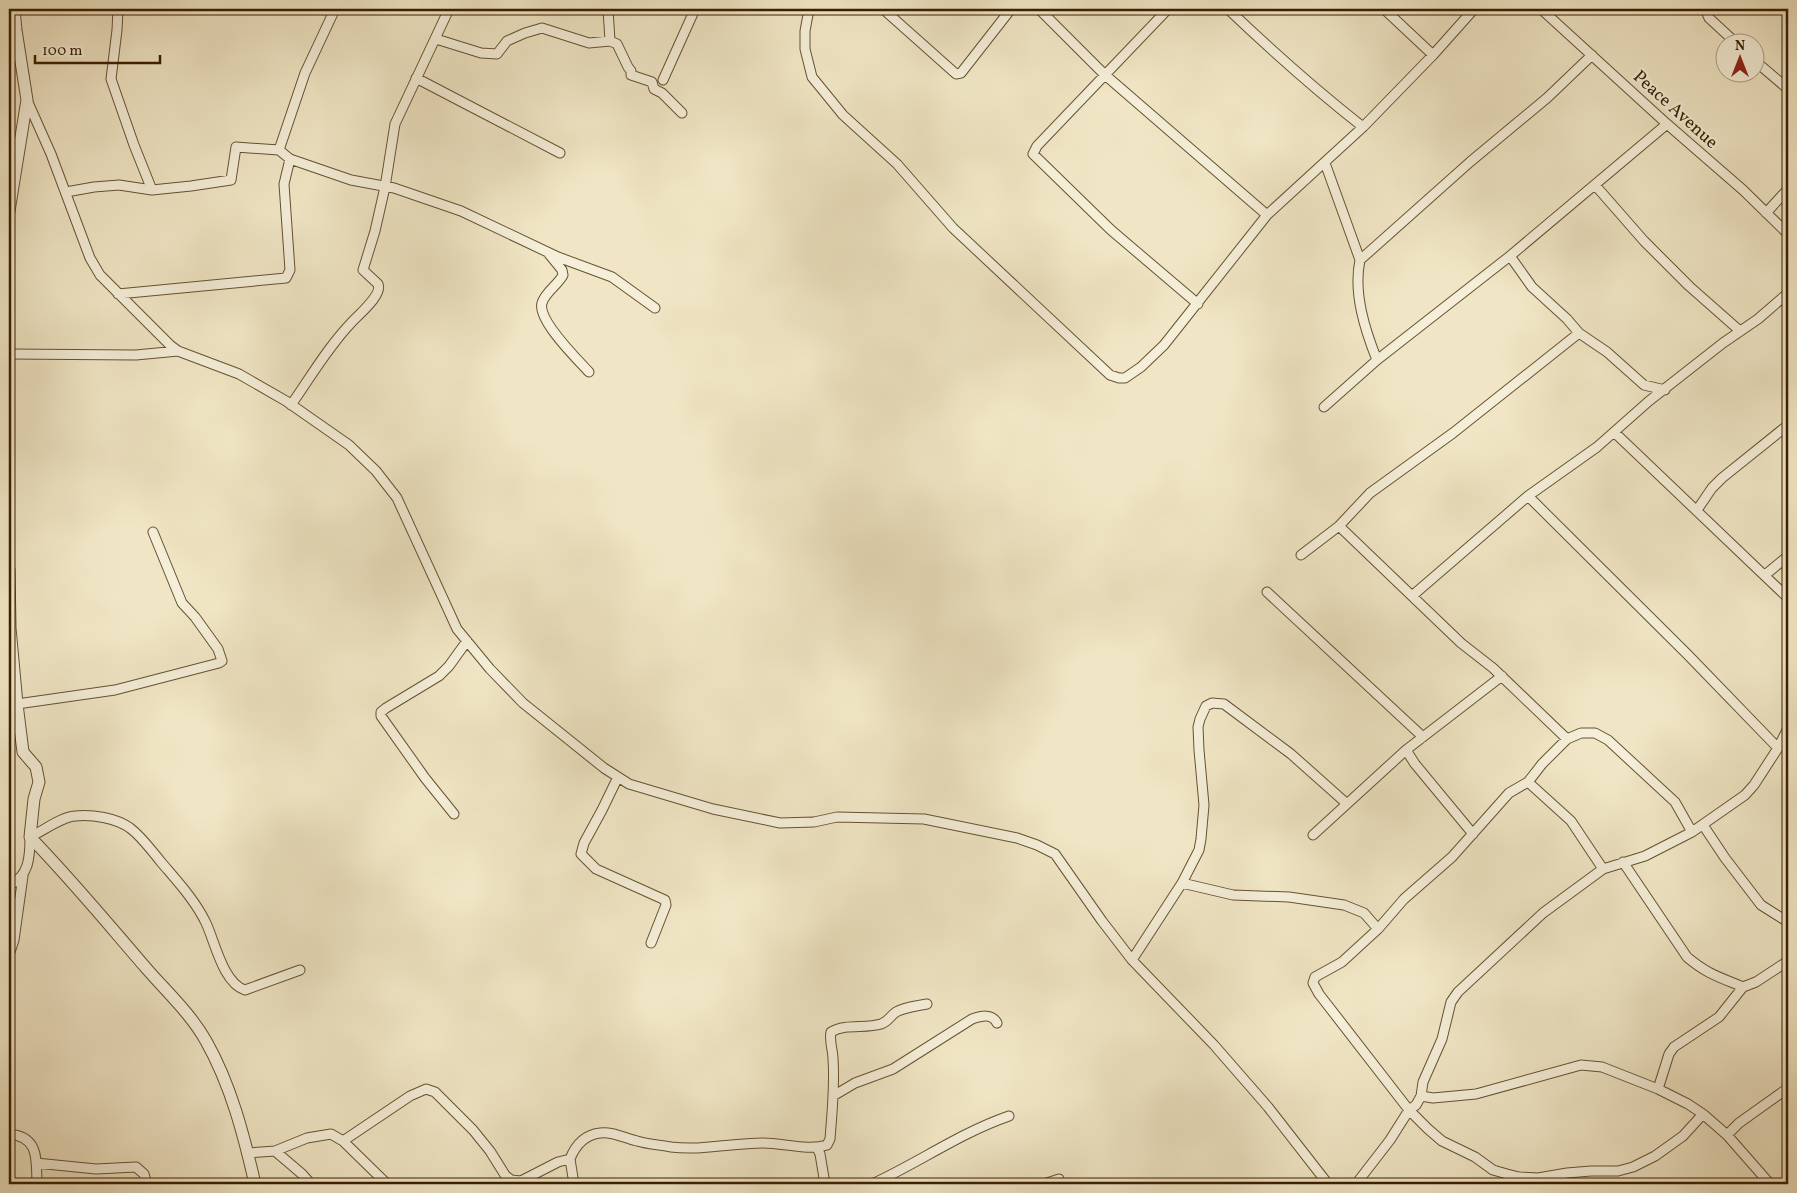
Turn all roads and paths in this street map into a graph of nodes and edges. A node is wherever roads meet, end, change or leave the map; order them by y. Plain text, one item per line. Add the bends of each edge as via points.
1 (14, 9) edge
2 (118, 9) edge
3 (335, 9) edge
4 (449, 9) edge
5 (608, 9) edge
6 (695, 9) edge
7 (809, 9) edge
8 (883, 9) edge
9 (1011, 9) edge
10 (1039, 9) edge
11 (1168, 9) edge
12 (1228, 9) edge
13 (1384, 9) edge
14 (1474, 9) edge
15 (1541, 9) edge
16 (1705, 9) edge
17 (1724, 32) edge
18 (436, 39) junction
19 (610, 41) junction
20 (1433, 55) junction
21 (1592, 55) junction
22 (1764, 69) edge
23 (1104, 74) junction
24 (416, 78) junction
25 (663, 80) dead end
26 (1788, 90) edge
27 (27, 100) junction
28 (682, 113) dead end
29 (1667, 124) junction
30 (1363, 127) junction
31 (279, 150) junction
32 (560, 153) dead end
33 (290, 159) junction
34 (1324, 162) junction
35 (1595, 185) junction
36 (385, 187) junction
37 (1788, 189) edge
38 (152, 190) junction
39 (66, 192) junction
40 (9, 209) edge
41 (1766, 213) junction
42 (1268, 215) junction
43 (1788, 234) edge
44 (548, 252) junction
45 (1510, 256) junction
46 (1360, 260) junction
47 (1788, 293) edge
48 (118, 294) junction
49 (1198, 304) junction
50 (655, 308) dead end
51 (1740, 330) junction
52 (1579, 333) junction
53 (178, 350) junction
54 (9, 354) edge
55 (1377, 360) junction
56 (589, 372) dead end
57 (1644, 385) junction
58 (1665, 390) junction
59 (1649, 401) junction
60 (291, 405) junction
61 (1324, 407) dead end
62 (1788, 425) edge
63 (1614, 432) junction
64 (1528, 496) junction
65 (1697, 510) junction
66 (1339, 526) junction
67 (154, 532) dead end
68 (1302, 555) dead end
69 (1788, 556) edge
70 (9, 568) edge
71 (1765, 575) junction
72 (1266, 592) dead end
73 (1412, 596) junction
74 (1788, 598) edge
75 (467, 641) junction
76 (1502, 676) junction
77 (17, 704) junction
78 (1788, 728) edge
79 (1424, 738) junction
80 (1568, 739) junction
81 (1778, 748) junction
82 (1406, 750) junction
83 (618, 777) junction
84 (1528, 782) junction
85 (1346, 803) junction
86 (454, 814) dead end
87 (1703, 825) junction
88 (1692, 832) junction
89 (1313, 834) dead end
90 (1473, 834) junction
91 (30, 837) junction
92 (1623, 862) junction
93 (1603, 868) junction
94 (23, 876) junction
95 (1182, 883) junction
96 (9, 885) edge
97 (1788, 922) edge
98 (1378, 928) junction
99 (651, 943) dead end
100 (9, 956) edge
101 (1132, 960) junction
102 (1788, 961) edge
103 (300, 970) dead end
104 (1743, 987) junction
105 (927, 1004) dead end
106 (997, 1023) dead end
107 (1788, 1088) edge
108 (1658, 1089) junction
109 (833, 1096) junction
110 (1421, 1096) junction
111 (1409, 1110) junction
112 (1703, 1114) junction
113 (1009, 1116) dead end
114 (9, 1134) edge
115 (1727, 1135) junction
116 (343, 1141) junction
117 (817, 1148) junction
118 (275, 1151) junction
119 (248, 1153) junction
120 (570, 1159) junction
121 (36, 1163) junction
122 (1059, 1179) dead end
123 (37, 1184) edge
124 (148, 1184) edge
125 (256, 1184) edge
126 (311, 1184) edge
127 (387, 1184) edge
128 (574, 1184) edge
129 (825, 1184) edge
130 (872, 1184) edge
131 (1044, 1184) edge
132 (1328, 1184) edge
133 (1356, 1184) edge
134 (1770, 1184) edge

1 - 27 street
2 - 38 street via 110,79
3 - 31 street via 305,73
4 - 18 street
5 - 19 street
6 - 25 street
7 - 49 street via 805,49 812,77 843,115 896,164 953,228 1110,376 1125,378 1141,367
8 - 9 street via 956,74 961,73
10 - 23 street
11 - 23 street
12 - 30 street
13 - 20 street
14 - 20 street
15 - 21 street, Peace Avenue
16 - 17 street via 1709,18
18 - 19 street via 481,53 497,54 507,41 542,28 590,43
18 - 24 street
19 - 28 street via 617,44 632,71 631,75 652,82 654,89
20 - 30 street
21 - 29 street, Peace Avenue
21 - 46 street
22 - 26 street
23 - 42 street
23 - 49 street via 1032,154 1111,230
24 - 32 street
24 - 36 street via 395,124
27 - 39 street
27 - 40 street
29 - 35 street
29 - 41 street, Peace Avenue
30 - 34 street
31 - 33 street
31 - 38 street via 236,147 232,180
33 - 36 street via 351,180
33 - 48 street via 284,184 290,250 290,270 286,278
34 - 42 street
34 - 46 street
35 - 45 street
35 - 51 street via 1689,286
36 - 44 street via 461,210
36 - 60 street via 363,270 378,284 379,291 344,330
37 - 41 street
38 - 39 street via 119,185
39 - 48 street via 90,258 100,275
41 - 43 street, Peace Avenue
42 - 49 street
44 - 50 street via 612,277
44 - 56 street via 563,275 544,297 542,311 553,332
45 - 52 street via 1532,287
45 - 55 street
46 - 55 street via 1357,274 1360,304
47 - 51 street
48 - 53 street
51 - 58 street
52 - 57 street via 1607,352
52 - 66 street via 1454,433 1370,493
53 - 54 street via 136,355
53 - 60 street via 239,374
55 - 61 street
57 - 58 street
57 - 59 street
58 - 59 street
59 - 63 street
60 - 75 street via 348,445 376,471 397,498 457,629
62 - 65 street via 1722,478
63 - 64 street
63 - 65 street
64 - 73 street
64 - 81 street
65 - 71 street
66 - 68 street
66 - 73 street
67 - 77 street via 182,603 218,649 222,661 115,690
69 - 71 street
70 - 77 street via 10,628
71 - 74 street
72 - 79 street
73 - 76 street via 1461,643
75 - 83 street via 522,703
75 - 86 street via 439,676 381,712 425,778
76 - 79 street
76 - 80 street
77 - 91 street via 23,752 36,767 39,782
78 - 81 street
79 - 82 street
80 - 84 street
80 - 88 street via 1581,733 1595,733 1608,740 1675,802
81 - 87 street via 1745,795
82 - 85 street
82 - 90 street
83 - 99 street via 581,854 596,869 665,900
83 - 101 street via 629,784 713,809 780,822 814,822 837,817 924,819 1037,845 1055,854
84 - 90 street via 1509,793
84 - 93 street via 1571,821
85 - 89 street
85 - 95 street via 1291,754 1224,704 1212,703 1202,712 1198,727 1204,789 1199,850
87 - 88 street
87 - 97 street via 1761,905
88 - 92 street via 1645,856
90 - 98 street
91 - 94 street via 30,859
91 - 103 street via 75,816 116,821 130,828 144,842 190,897 206,922 225,970 236,986 245,990
91 - 119 street via 205,1039 220,1070
92 - 93 street
92 - 104 street via 1687,957 1714,976
93 - 110 street via 1544,913 1458,992 1451,1002 1442,1039 1423,1082
94 - 96 street
94 - 100 street
95 - 98 street via 1233,895 1289,897 1344,905 1364,913
95 - 101 street
98 - 111 street via 1342,962 1315,977 1313,983
101 - 132 street via 1214,1044
102 - 104 street
104 - 108 street via 1719,1017 1671,1051
105 - 109 street via 900,1010 881,1024 838,1028 831,1032
106 - 109 street via 991,1017 972,1019 893,1069
107 - 115 street
108 - 110 street via 1602,1067 1581,1065 1476,1094
108 - 112 street
109 - 117 street via 830,1139 828,1145
110 - 111 street
111 - 112 street via 1442,1141 1493,1170 1538,1178 1634,1167 1683,1136
111 - 133 street
112 - 115 street
113 - 130 street via 986,1124
114 - 121 street via 26,1138 32,1144
115 - 134 street
116 - 118 street via 331,1134 323,1135
116 - 120 street via 410,1096 426,1089 435,1092 467,1124 512,1180 521,1181
116 - 127 street
117 - 120 street via 762,1143 673,1147 608,1132 597,1133 580,1142
117 - 129 street
118 - 119 street
118 - 126 street
119 - 125 street
120 - 128 street
121 - 123 street
121 - 124 street via 96,1169 136,1167
122 - 131 street

